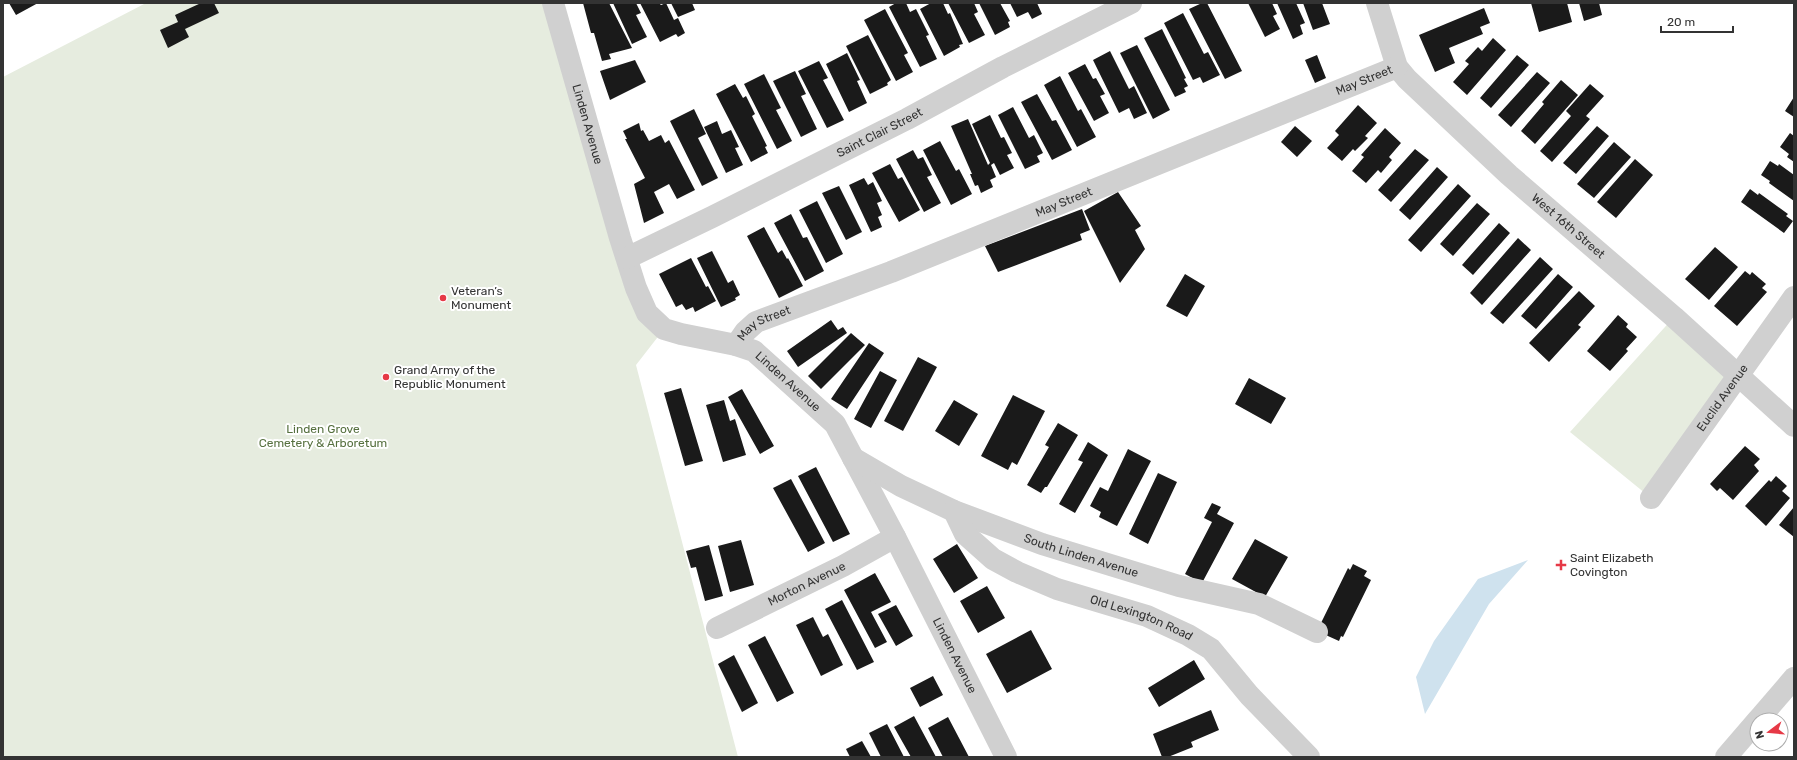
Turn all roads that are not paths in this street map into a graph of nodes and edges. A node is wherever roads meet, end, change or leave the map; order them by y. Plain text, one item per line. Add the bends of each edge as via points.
1 (553, 3) edge
2 (1131, 3) edge
3 (1377, 3) edge
4 (1397, 66) junction
5 (626, 258) junction
6 (1794, 298) edge
7 (736, 345) junction
8 (1739, 374) junction
9 (1794, 426) edge
10 (853, 458) junction
11 (1651, 498) dead end
12 (954, 511) junction
13 (895, 537) junction
14 (717, 628) dead end
15 (1317, 632) dead end
16 (1794, 678) edge
17 (1764, 712) edge
18 (1749, 730) edge
19 (1006, 757) edge
20 (1309, 757) edge
21 (1726, 757) edge

1 - 5 street, Linden Avenue
2 - 5 street, Saint Clair Street via 893,126
3 - 4 street, West 16th Street
4 - 7 street, May Street via 891,272 756,322
4 - 8 street, West 16th Street via 1509,175
5 - 7 street, Linden Avenue via 647,313 664,329
6 - 8 street, Euclid Avenue
7 - 10 street, Linden Avenue via 754,351 835,424
8 - 9 street, West 16th Street
8 - 11 street, Euclid Avenue
10 - 12 street, South Linden Avenue via 901,486
10 - 13 street, Linden Avenue
12 - 15 street, South Linden Avenue via 1042,544 1179,586 1258,604
12 - 20 street, Old Lexington Road via 965,534 993,559 1057,589 1147,616 1211,648 1249,695
13 - 14 street, Morton Avenue via 843,566
13 - 19 street, Linden Avenue
16 - 17 street
18 - 21 street

